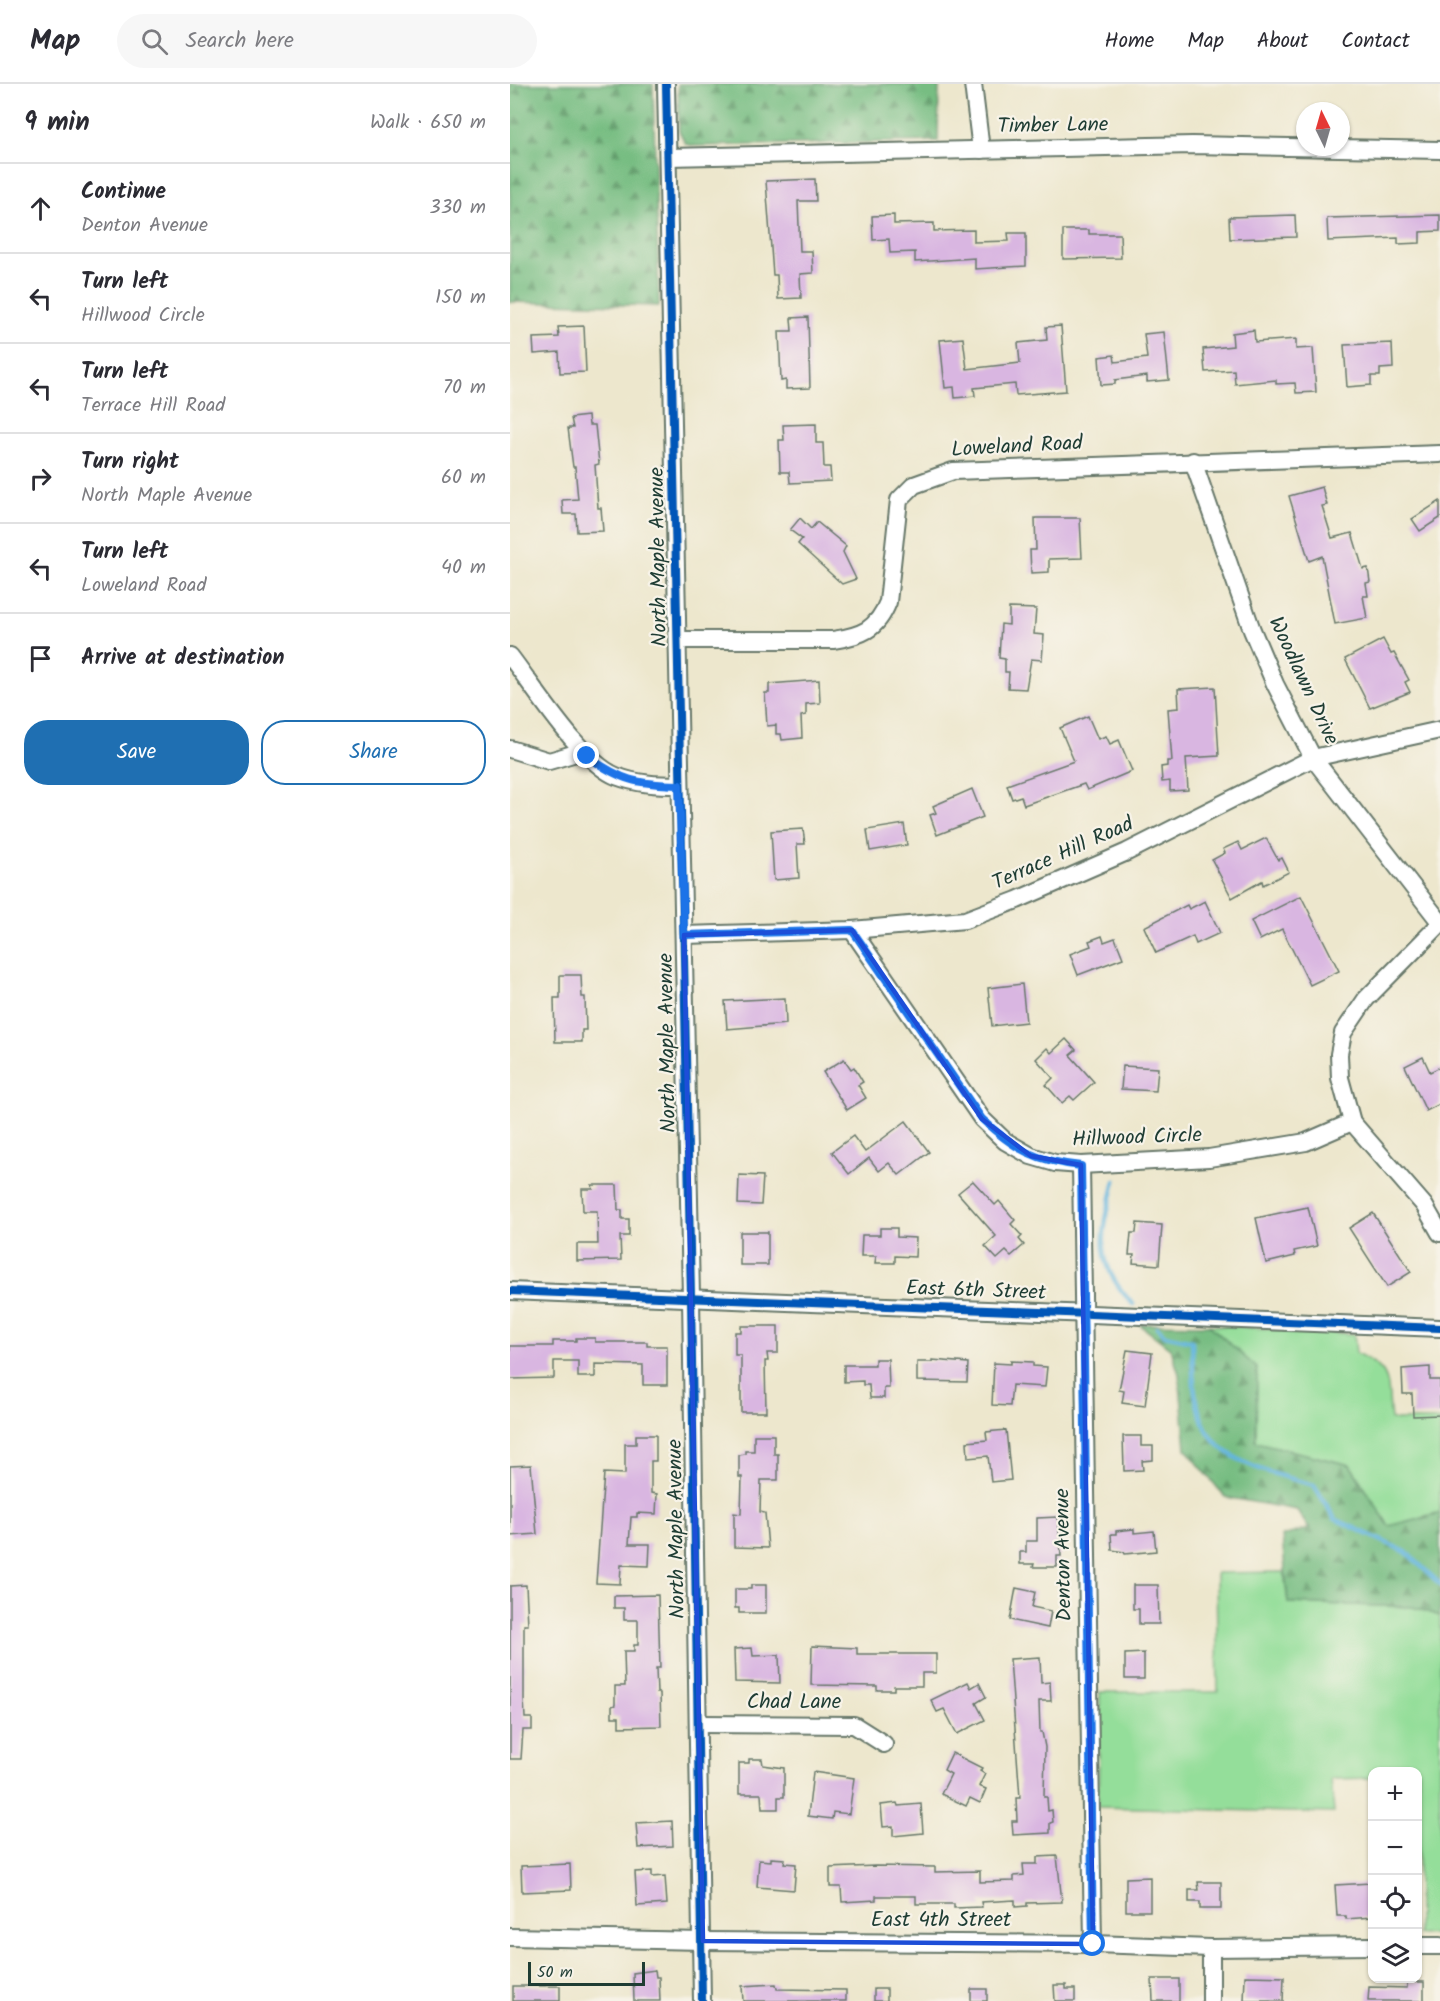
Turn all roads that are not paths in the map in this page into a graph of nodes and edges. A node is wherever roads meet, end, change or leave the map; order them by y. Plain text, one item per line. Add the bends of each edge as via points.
1 (666, 84) edge
2 (973, 84) edge
3 (981, 150) junction
4 (1440, 150) edge
5 (668, 157) junction
6 (1440, 454) edge
7 (1193, 461) junction
8 (678, 640) junction
9 (510, 656) edge
10 (1440, 730) edge
11 (510, 749) edge
12 (583, 751) junction
13 (1313, 758) junction
14 (679, 785) junction
15 (1440, 923) edge
16 (852, 930) junction
17 (684, 935) junction
18 (1352, 1122) junction
19 (1081, 1166) junction
20 (1440, 1233) edge
21 (510, 1291) edge
22 (691, 1297) junction
23 (1082, 1313) junction
24 (1440, 1328) edge
25 (699, 1724) junction
26 (884, 1744) dead end
27 (510, 1937) edge
28 (703, 1941) junction
29 (1093, 1944) junction
30 (1368, 1946) edge
31 (1422, 1946) edge
32 (1440, 1946) edge
33 (1211, 1948) junction
34 (702, 2001) edge
35 (1211, 2001) edge

1 - 5 street, North Maple Avenue
2 - 3 street
3 - 4 street, Timber Lane via 1192,145
3 - 5 street, Timber Lane
5 - 8 street, North Maple Avenue
6 - 7 street, Loweland Road
7 - 8 street, Loweland Road via 952,471 934,476 915,485 899,500 888,602 882,618 871,630 832,640
7 - 13 street, Woodlawn Drive via 1270,673
8 - 14 street, North Maple Avenue
9 - 12 street
10 - 13 street, Terrace Hill Road
11 - 12 street via 549,761
12 - 14 street via 614,775 644,784
13 - 15 street, Woodlawn Drive
13 - 16 street, Terrace Hill Road via 1127,852 964,920
14 - 17 street, North Maple Avenue
15 - 18 street via 1366,999 1343,1034 1340,1078
16 - 17 street, Terrace Hill Road
16 - 19 street, Hillwood Circle via 982,1119 1005,1141 1031,1156
17 - 22 street, North Maple Avenue
18 - 19 street, Hillwood Circle via 1306,1142 1209,1158
18 - 20 street via 1424,1205
19 - 23 street, Denton Avenue
21 - 22 street, East 6th Street
22 - 23 street, East 6th Street
22 - 25 street, North Maple Avenue
23 - 24 street, East 6th Street
23 - 29 street, Denton Avenue
25 - 26 street, Chad Lane via 854,1725
25 - 28 street, North Maple Avenue
27 - 28 street, East 4th Street
28 - 29 street, East 4th Street
28 - 34 street, North Maple Avenue
29 - 33 street, East 4th Street
30 - 33 street, East 4th Street
31 - 32 street
33 - 35 street

